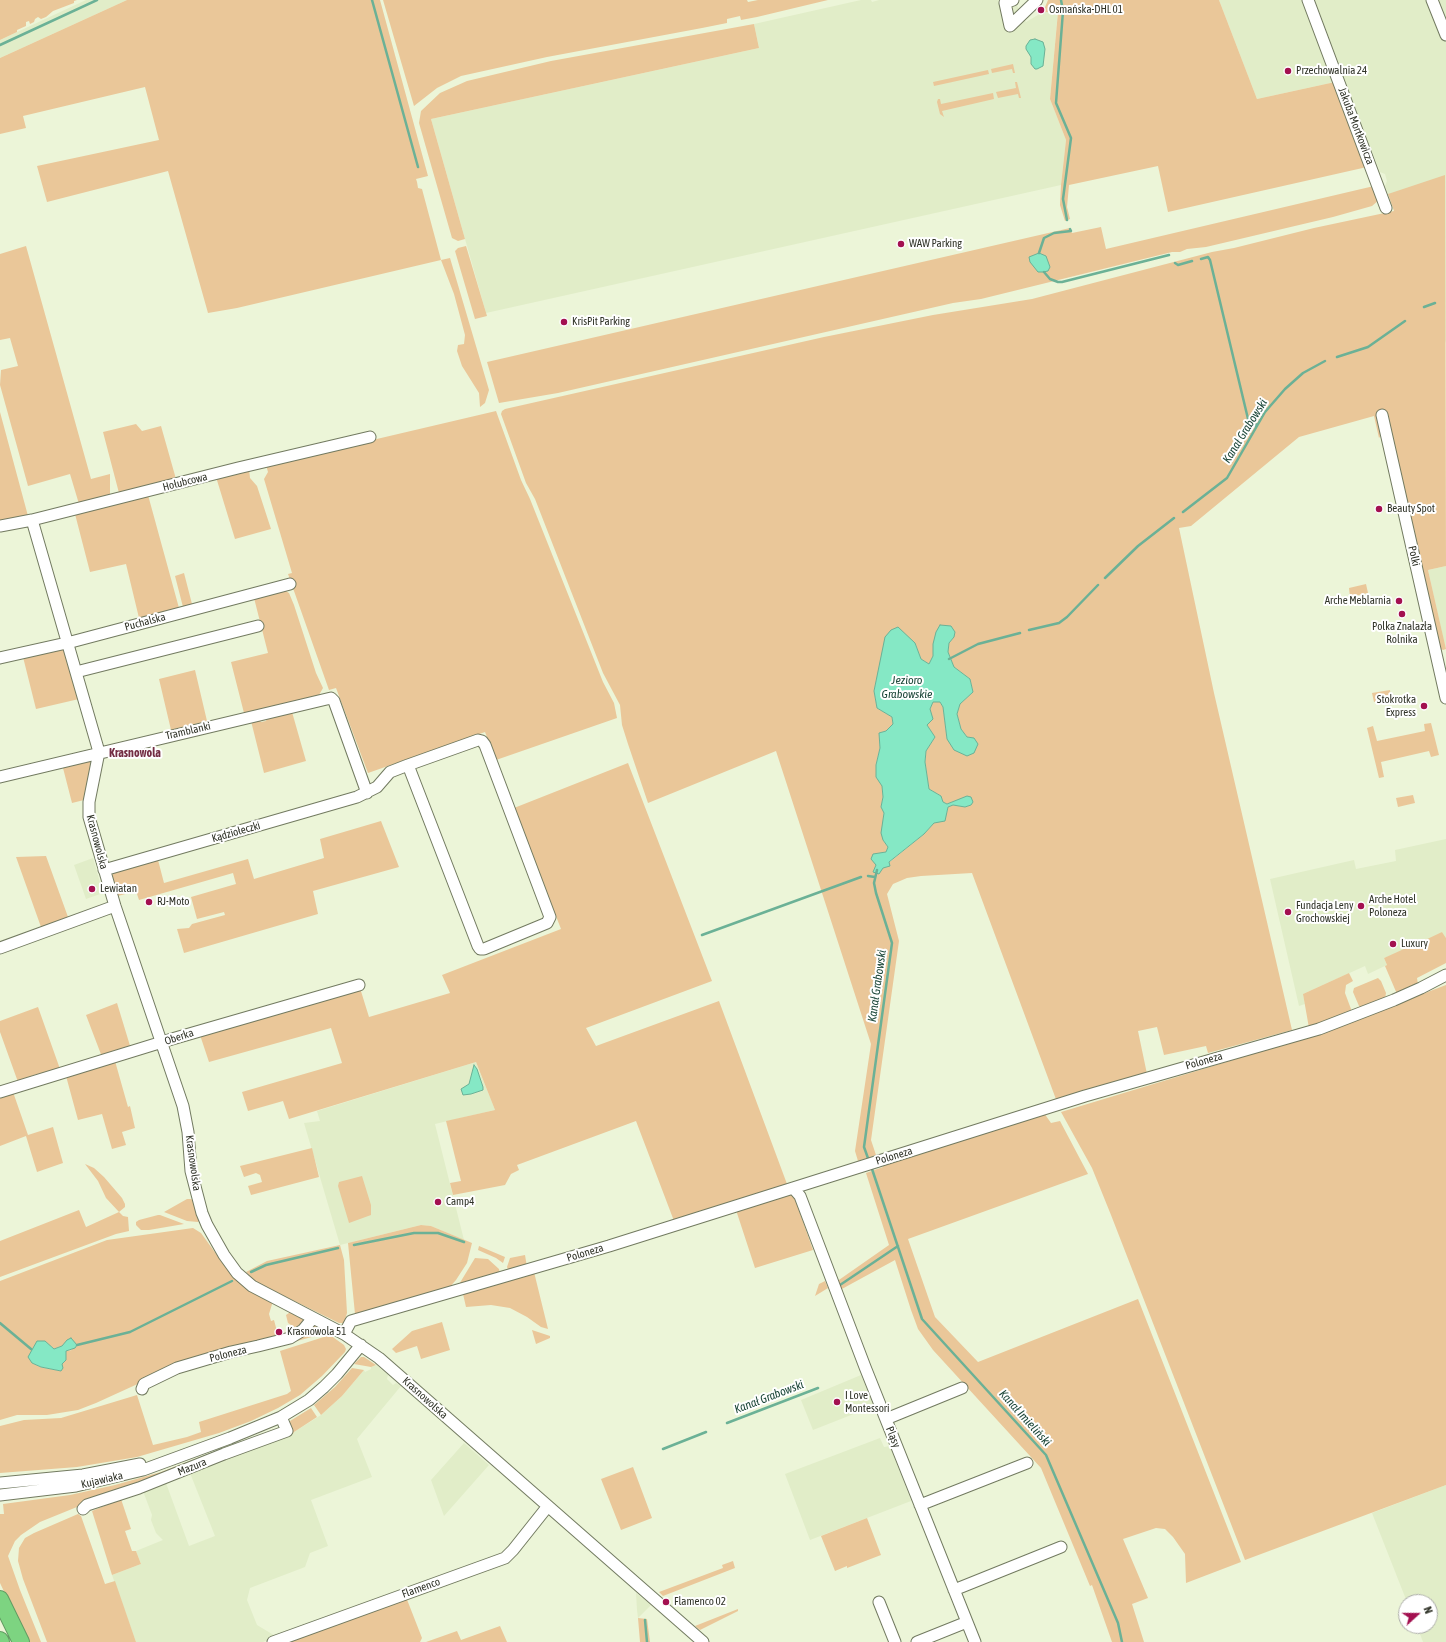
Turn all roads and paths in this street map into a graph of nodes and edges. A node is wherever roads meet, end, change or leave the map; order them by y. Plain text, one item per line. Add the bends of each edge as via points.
1 (1037, 0) edge
2 (1308, 0) edge
3 (1432, 0) edge
4 (1009, 2) edge
5 (1446, 35) edge
6 (1386, 208) dead end
7 (1382, 415) dead end
8 (370, 437) dead end
9 (32, 520) junction
10 (0, 526) edge
11 (290, 584) dead end
12 (258, 626) dead end
13 (67, 643) junction
14 (0, 658) edge
15 (76, 672) junction
16 (1446, 698) edge
17 (99, 752) junction
18 (408, 765) junction
19 (0, 777) edge
20 (367, 793) junction
21 (104, 870) junction
22 (115, 906) junction
23 (0, 948) edge
24 (1446, 975) edge
25 (359, 985) dead end
26 (162, 1043) junction
27 (0, 1092) edge
28 (793, 1188) junction
29 (313, 1318) junction
30 (344, 1334) junction
31 (361, 1345) junction
32 (962, 1388) dead end
33 (142, 1389) dead end
34 (281, 1417) junction
35 (886, 1419) junction
36 (201, 1449) junction
37 (1027, 1463) dead end
38 (0, 1483) edge
39 (0, 1495) edge
40 (920, 1505) junction
41 (548, 1506) junction
42 (83, 1509) dead end
43 (1061, 1547) dead end
44 (954, 1590) junction
45 (0, 1599) edge
46 (879, 1602) dead end
47 (967, 1622) junction
48 (21, 1642) edge
49 (273, 1642) edge
50 (703, 1642) edge
51 (895, 1642) edge
52 (917, 1642) edge
53 (975, 1642) edge

1 - 4 street via 1010,26
2 - 6 street, Jakuba Mortkowicza
3 - 5 street
7 - 16 street, Polki
8 - 9 street, Hołubcowa
9 - 10 street, Hołubcowa
9 - 13 street, Krasnowolska
11 - 13 street, Puchalska
12 - 15 street
13 - 14 street, Puchalska
13 - 15 street, Krasnowolska
15 - 17 street, Krasnowolska
17 - 19 street, Tramblanki
17 - 20 street, Tramblanki via 331,698
17 - 21 street, Krasnowolska via 89,817
18 - 18 street, Kądziołeczki via 478,740 482,741 550,917 547,923 480,949
18 - 20 street, Kądziołeczki via 390,772 377,787
20 - 21 street, Kądziołeczki
21 - 22 street, Krasnowolska
22 - 23 street
22 - 26 street, Krasnowolska
24 - 28 street, Poloneza via 1421,988 1319,1029 1085,1096
25 - 26 street, Oberka
26 - 27 street, Oberka
26 - 29 street, Krasnowolska via 185,1111 192,1178 207,1225 230,1265 244,1281
28 - 30 street, Poloneza via 609,1246 351,1321
28 - 35 street, Pląsy via 800,1196
29 - 30 street, Krasnowolska
29 - 33 street, Poloneza via 303,1330 290,1338 177,1368 144,1384
30 - 31 street, Krasnowolska
31 - 34 street, Kujawiaka via 324,1387 309,1400
31 - 41 street, Krasnowolska via 398,1374
32 - 35 street
34 - 36 street, Kujawiaka
34 - 42 street, Mazura via 287,1431 139,1488 87,1505
35 - 40 street, Pląsy
36 - 38 street, Kujawiaka via 100,1472
36 - 39 street, Kujawiaka via 143,1470 100,1481
37 - 40 street
40 - 44 street, Pląsy
41 - 49 street, Flamenco via 505,1558
41 - 50 street, Krasnowolska
43 - 44 street
44 - 47 street, Pląsy
45 - 48 highway
46 - 51 street
47 - 52 street
47 - 53 street, Pląsy

